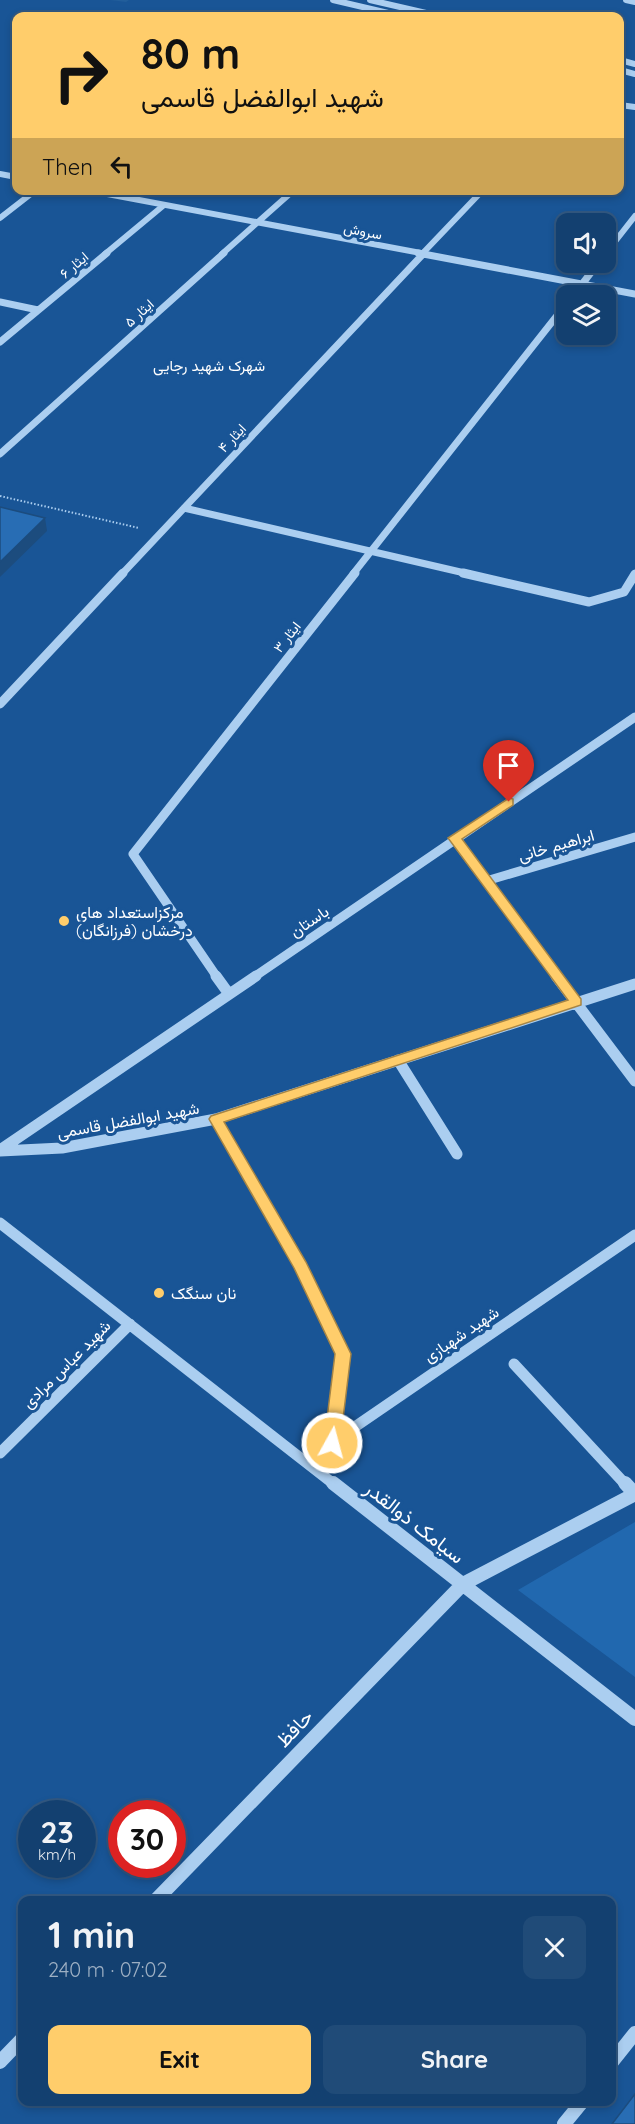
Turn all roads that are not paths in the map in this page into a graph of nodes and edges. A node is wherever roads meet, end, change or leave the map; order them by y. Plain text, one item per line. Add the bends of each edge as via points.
1 (333, 0) edge
2 (370, 0) edge
3 (626, 0) edge
4 (635, 2) edge
5 (384, 12) edge
6 (422, 12) edge
7 (30, 195) edge
8 (112, 195) edge
9 (289, 195) edge
10 (478, 195) edge
11 (164, 205) junction
12 (635, 216) edge
13 (0, 218) edge
14 (258, 223) junction
15 (616, 240) edge
16 (423, 254) junction
17 (590, 273) edge
18 (582, 284) junction
19 (635, 294) edge
20 (0, 302) edge
21 (38, 310) junction
22 (556, 317) edge
23 (0, 342) edge
24 (0, 454) edge
25 (184, 508) junction
26 (371, 551) junction
27 (635, 574) edge
28 (0, 704) edge
29 (635, 717) edge
30 (635, 837) edge
31 (454, 838) junction
32 (486, 881) junction
33 (635, 984) edge
34 (229, 994) junction
35 (576, 1002) junction
36 (398, 1060) junction
37 (635, 1081) edge
38 (216, 1119) junction
39 (0, 1151) edge
40 (457, 1155) dead end
41 (0, 1223) edge
42 (635, 1235) edge
43 (130, 1324) junction
44 (514, 1364) dead end
45 (332, 1443) junction
46 (0, 1453) edge
47 (305, 1461) junction
48 (635, 1494) edge
49 (463, 1584) junction
50 (635, 1719) edge
51 (160, 1896) edge
52 (635, 2033) edge
53 (18, 2042) edge
54 (616, 2057) edge
55 (0, 2062) edge
56 (579, 2106) edge
57 (564, 2124) edge

1 - 5 street
2 - 6 street
3 - 4 street
7 - 13 street
8 - 11 street, سروش
9 - 14 street, ایثار ۵
10 - 16 street, ایثار ۴
11 - 14 street, سروش
11 - 21 street, ایثار ۶
12 - 15 street
14 - 16 street, سروش
14 - 24 street, ایثار ۵
16 - 18 street, سروش
16 - 25 street, ایثار ۴
17 - 18 street
18 - 19 street, سروش
20 - 21 street
21 - 23 street, ایثار ۶
22 - 26 street, ایثار ۳
25 - 26 street
25 - 28 street, ایثار ۴
26 - 27 street via 589,602 624,592
26 - 34 street, ایثار ۳ via 133,854
29 - 31 street, باستان
30 - 32 street, ابراهیم خانی
31 - 32 street
31 - 34 street, باستان
32 - 35 street
33 - 35 street, شهید ابوالفضل قاسمی
34 - 39 street, باستان
35 - 36 street, شهید ابوالفضل قاسمی
35 - 37 street
36 - 38 street, شهید ابوالفضل قاسمی
36 - 40 street
38 - 39 street, شهید ابوالفضل قاسمی via 62,1148
38 - 45 street via 300,1266 343,1354
41 - 43 street, سیامک ذوالقدر
42 - 45 street, شهید شهبازی
43 - 46 street, شهید عباس مرادی
43 - 47 street, سیامک ذوالقدر
44 - 48 street
45 - 47 street, شهید شهبازی
47 - 49 street, سیامک ذوالقدر
48 - 49 street, حافظ
49 - 50 street, سیامک ذوالقدر
49 - 51 street, حافظ
52 - 54 street
53 - 55 street
56 - 57 street

